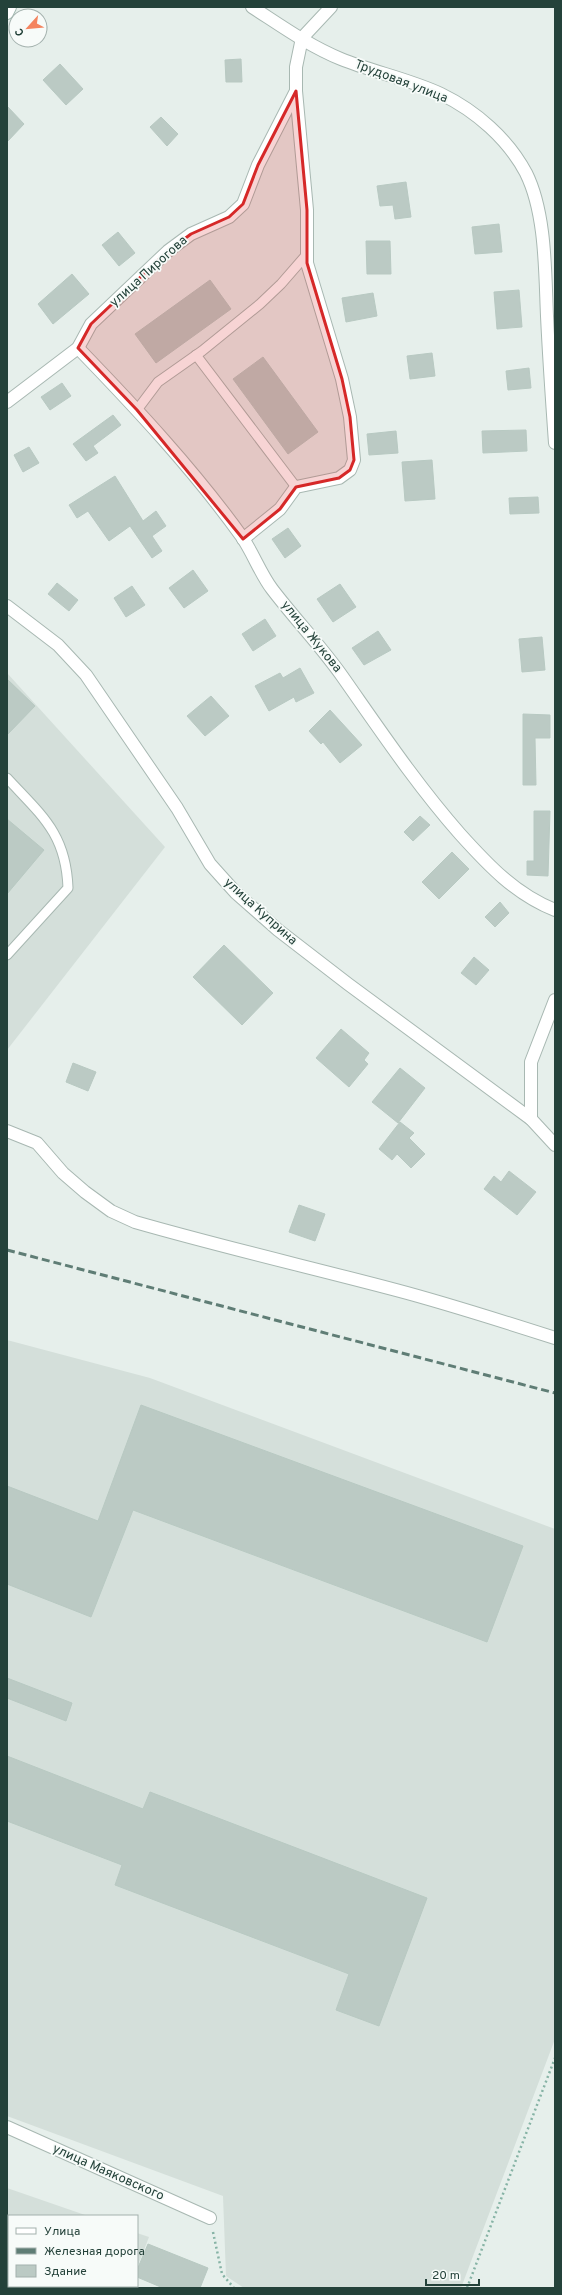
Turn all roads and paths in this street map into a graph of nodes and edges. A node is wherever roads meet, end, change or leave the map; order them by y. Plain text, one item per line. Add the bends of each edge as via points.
1 (10, 7) edge
2 (252, 7) edge
3 (331, 7) edge
4 (7, 13) edge
5 (302, 38) junction
6 (296, 92) junction
7 (308, 253) junction
8 (78, 348) junction
9 (196, 355) junction
10 (7, 402) edge
11 (137, 410) junction
12 (555, 443) edge
13 (296, 487) junction
14 (243, 539) junction
15 (7, 606) edge
16 (7, 778) edge
17 (555, 910) edge
18 (7, 955) edge
19 (555, 1000) edge
20 (531, 1119) junction
21 (7, 1131) edge
22 (555, 1145) edge
23 (555, 1338) edge
24 (555, 2058) edge
25 (7, 2127) edge
26 (210, 2218) joint
27 (234, 2288) edge
28 (467, 2288) edge

1 - 4 street
2 - 5 street, Трудовая улица
3 - 5 street
5 - 6 street, улица Пирогова via 296,67
5 - 12 street, Трудовая улица via 340,59 440,94 472,112 497,134 516,156 534,195 540,227
6 - 7 street via 307,210
6 - 8 street, улица Пирогова via 258,165 243,204 229,217 191,234 168,251 92,324
7 - 9 lane via 260,304
7 - 13 street via 307,263 342,379 350,417 354,460 350,470 339,478
8 - 10 street, улица Пирогова
8 - 11 street, улица Жукова
9 - 11 lane via 158,382
9 - 13 lane
11 - 14 street, улица Жукова
13 - 14 street via 280,509
14 - 17 street, улица Жукова via 271,588 341,674 431,801 489,867 511,886 539,904
15 - 20 street, улица Куприна via 58,645 86,675 177,808 210,864 236,894 348,984
16 - 18 lane via 51,826 68,869 68,888
19 - 20 street via 531,1062
20 - 22 street, улица Куприна
21 - 23 street via 38,1143 63,1173 85,1192 111,1211 135,1222 314,1271 395,1290
24 - 28 path
25 - 26 street, улица Маяковского
26 - 27 path via 222,2274

